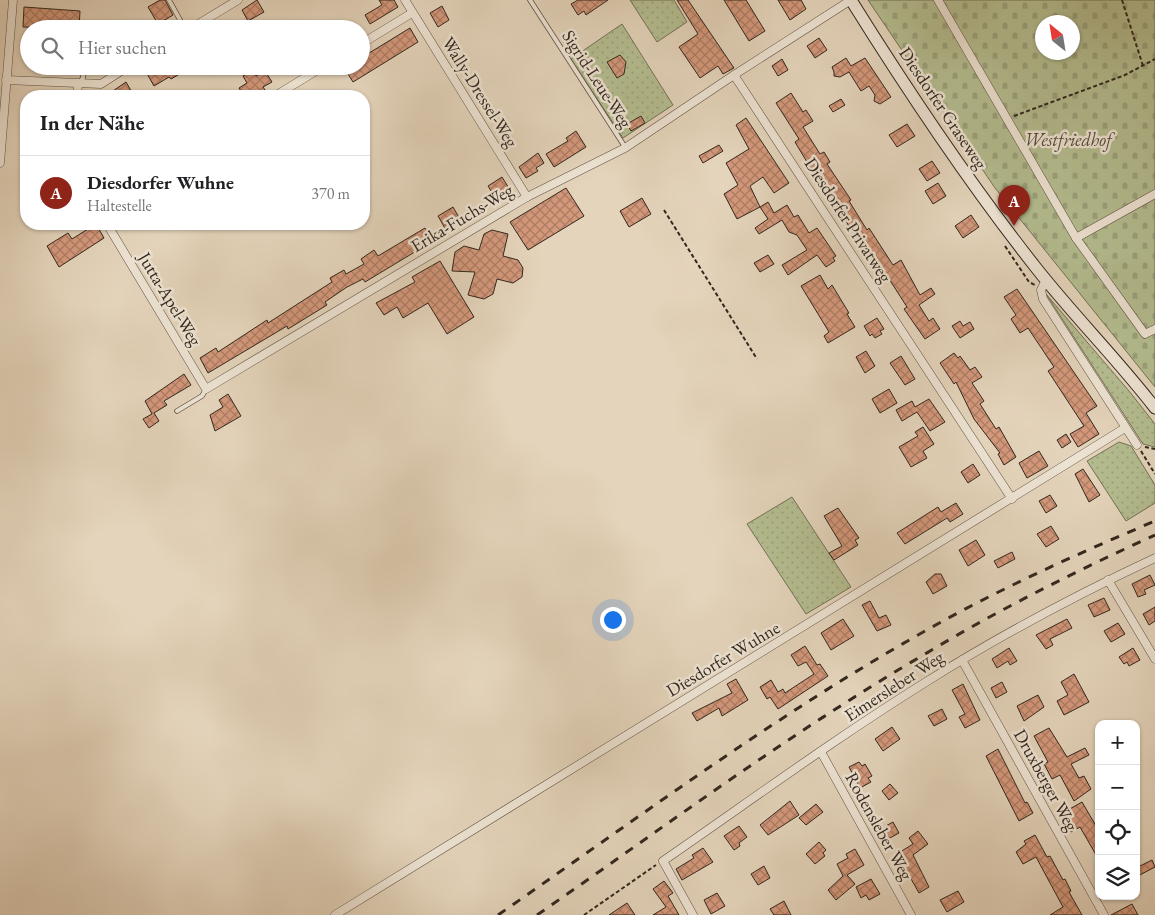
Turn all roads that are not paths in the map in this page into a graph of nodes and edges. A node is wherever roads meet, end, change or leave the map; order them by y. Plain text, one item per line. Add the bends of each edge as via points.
1 (13, 0) edge
2 (169, 0) edge
3 (238, 0) edge
4 (530, 0) edge
5 (851, 0) edge
6 (938, 0) edge
7 (408, 1) edge
8 (412, 13) junction
9 (180, 20) edge
10 (205, 20) edge
11 (370, 39) edge
12 (82, 75) edge
13 (114, 75) edge
14 (309, 75) edge
15 (734, 75) junction
16 (6, 80) junction
17 (78, 84) junction
18 (77, 90) edge
19 (285, 90) edge
20 (625, 148) junction
21 (0, 163) edge
22 (1155, 194) edge
23 (527, 197) junction
24 (111, 230) edge
25 (1076, 238) junction
26 (1041, 283) junction
27 (1155, 329) edge
28 (206, 390) junction
29 (1155, 408) edge
30 (177, 410) dead end
31 (1126, 428) junction
32 (1137, 445) road end
33 (1012, 498) junction
34 (1155, 558) edge
35 (1108, 580) junction
36 (1155, 659) edge
37 (962, 660) junction
38 (821, 752) junction
39 (335, 915) edge
40 (693, 915) edge
41 (911, 915) edge
42 (1104, 915) edge

1 - 16 street
2 - 9 lane
3 - 10 street
4 - 20 lane, Sigrid-Leue-Weg
5 - 15 street
5 - 26 main road, Diesdorfer Graseweg via 946,147
6 - 25 street
7 - 8 street, Wally-Dressel-Weg
8 - 11 street
8 - 23 street, Wally-Dressel-Weg
12 - 17 lane
13 - 17 street via 100,84
14 - 19 street
15 - 20 street, Erika-Fuchs-Weg
15 - 33 street, Diesdorfer Privatweg
16 - 17 street
16 - 21 street
17 - 18 street
20 - 23 street, Erika-Fuchs-Weg
22 - 25 street
23 - 28 street, Erika-Fuchs-Weg
24 - 28 street, Jutta-Apel-Weg
25 - 27 street via 1145,334
26 - 29 main road, Diesdorfer Graseweg
26 - 31 street via 1043,299
28 - 30 lane via 202,396
31 - 32 street
31 - 33 street, Diesdorfer Wuhne
33 - 39 street, Diesdorfer Wuhne
34 - 35 street, Eimersleber Weg
35 - 36 street
35 - 37 street, Eimersleber Weg
37 - 38 street, Eimersleber Weg
37 - 42 street, Druxberger Weg
38 - 40 street, Eimersleber Weg via 662,861
38 - 41 street, Rodensleber Weg

